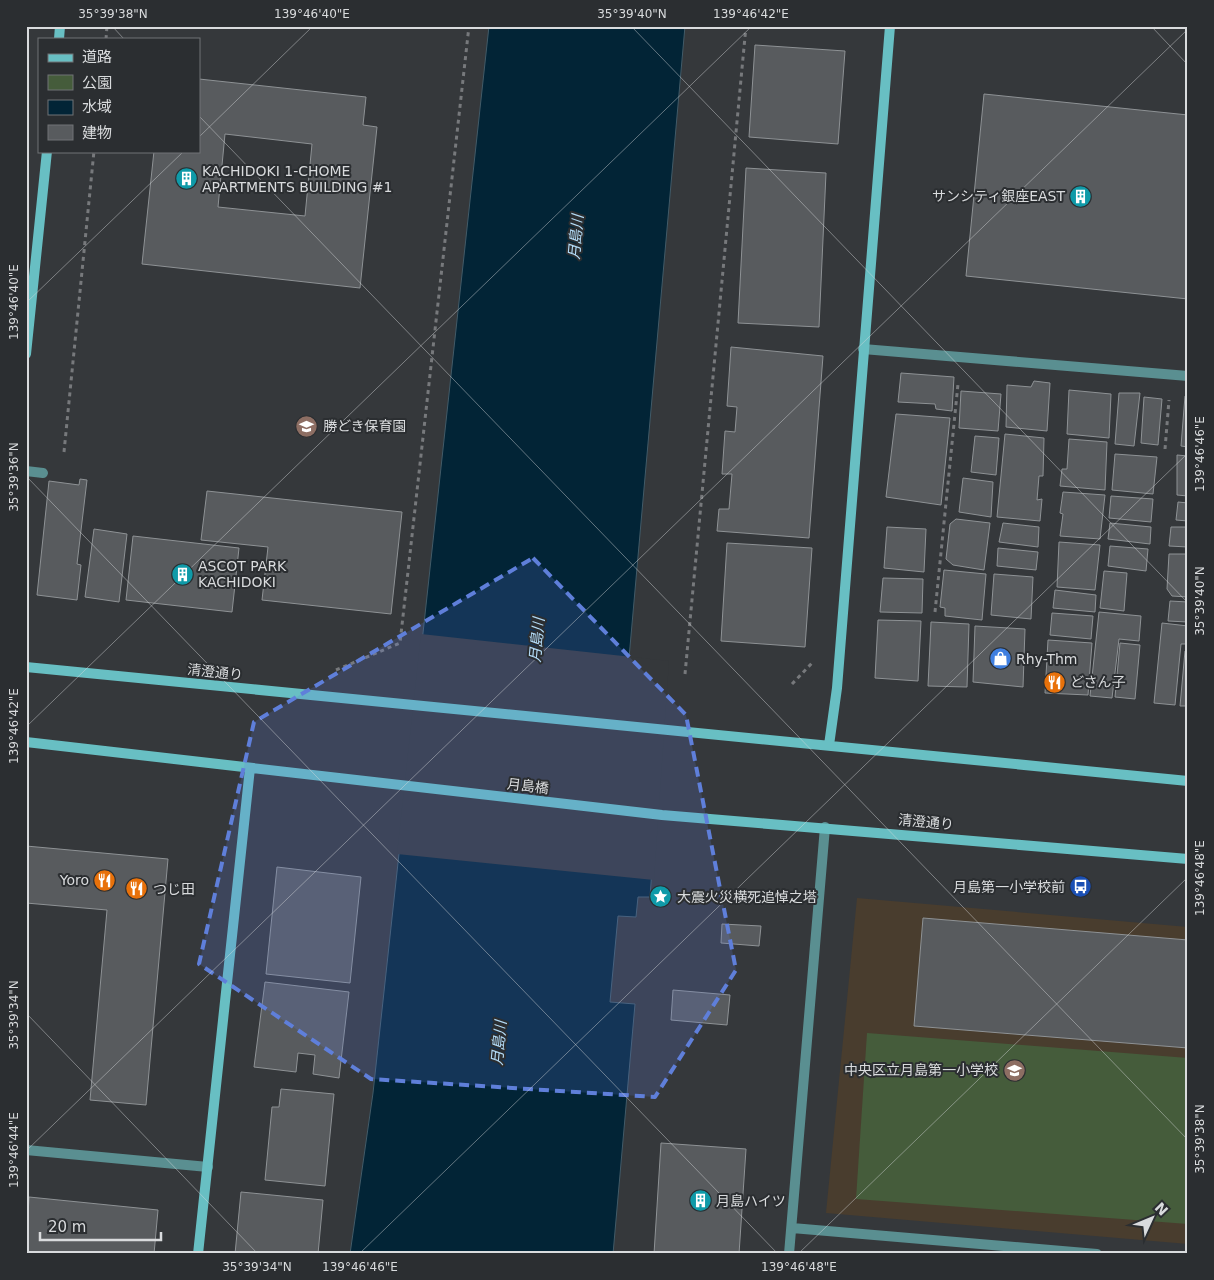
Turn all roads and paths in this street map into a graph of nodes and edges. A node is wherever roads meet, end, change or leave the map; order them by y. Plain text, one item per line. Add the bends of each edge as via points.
1 (469, 26) edge
2 (746, 26) edge
3 (890, 26) edge
4 (47, 152) edge
5 (94, 152) edge
6 (863, 348) junction
7 (26, 354) edge
8 (961, 356) junction
9 (1172, 374) junction
10 (1188, 376) edge
11 (1165, 449) dead end
12 (64, 452) dead end
13 (26, 471) edge
14 (42, 473) dead end
15 (935, 612) dead end
16 (26, 667) edge
17 (327, 674) dead end
18 (685, 674) dead end
19 (26, 742) edge
20 (829, 745) junction
21 (250, 768) junction
22 (1188, 780) edge
23 (662, 816) joint
24 (825, 828) junction
25 (1188, 859) edge
26 (26, 1150) edge
27 (208, 1167) junction
28 (792, 1228) junction
29 (198, 1254) edge
30 (789, 1254) edge
31 (1097, 1254) edge

1 - 17 path via 400,643
2 - 18 path
3 - 6 main road
4 - 7 main road
5 - 12 path
6 - 8 street
6 - 20 main road via 837,688
8 - 9 street
8 - 15 path
9 - 10 street
9 - 11 path
13 - 14 street
16 - 20 main road, 清澄通り
19 - 21 main road
20 - 22 main road
21 - 23 main road, 月島橋
21 - 27 main road
23 - 24 main road, 清澄通り
24 - 25 main road, 清澄通り
24 - 28 street
26 - 27 street
27 - 29 main road
28 - 30 street
28 - 31 street

